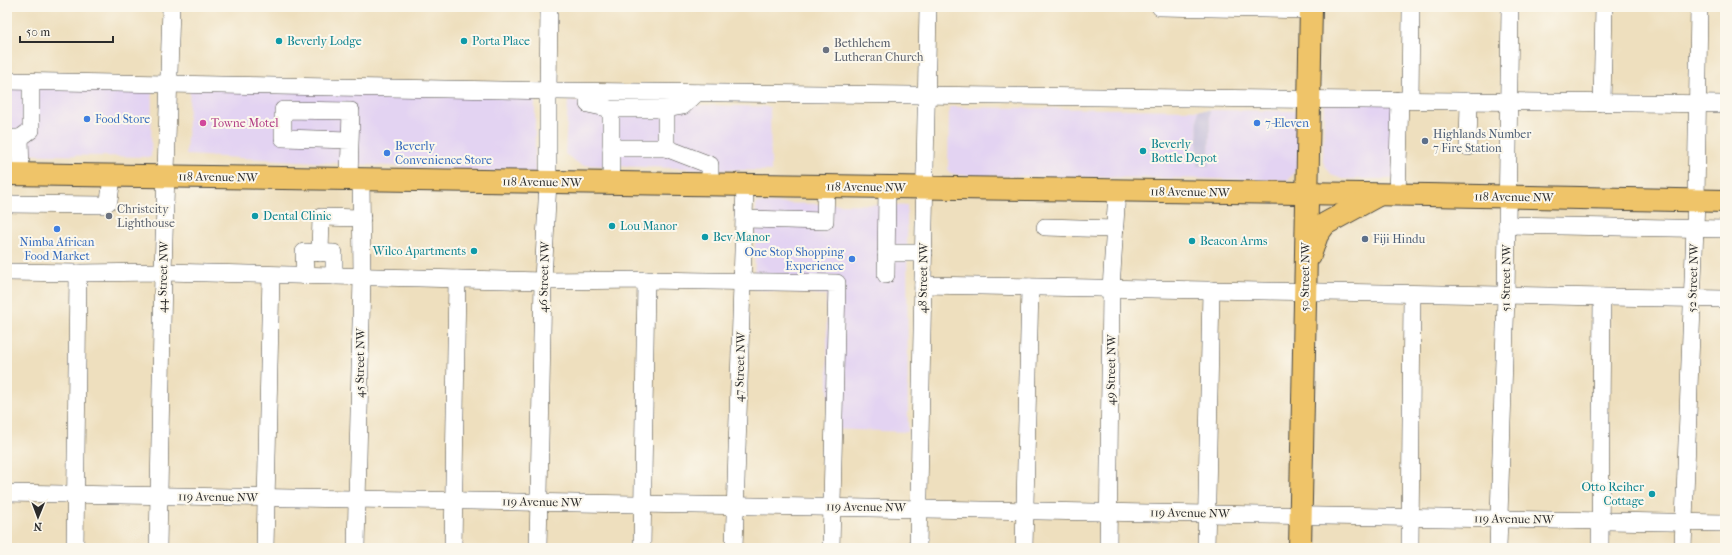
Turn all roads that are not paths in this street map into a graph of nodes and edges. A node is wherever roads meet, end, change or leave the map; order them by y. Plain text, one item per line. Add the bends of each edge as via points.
1 (171, 7) edge
2 (550, 7) edge
3 (928, 7) edge
4 (1160, 7) edge
5 (1411, 7) edge
6 (1510, 7) edge
7 (1604, 7) edge
8 (1699, 7) edge
9 (1311, 8) edge
10 (7, 80) edge
11 (168, 84) junction
12 (31, 91) dead end
13 (548, 91) junction
14 (588, 92) junction
15 (697, 93) junction
16 (927, 95) junction
17 (1309, 99) junction
18 (1405, 100) junction
19 (1469, 101) junction
20 (1508, 101) junction
21 (1602, 103) junction
22 (1697, 104) junction
23 (1725, 104) edge
24 (611, 109) junction
25 (666, 109) junction
26 (14, 138) edge
27 (350, 140) dead end
28 (1468, 147) dead end
29 (612, 148) junction
30 (666, 148) junction
31 (14, 174) edge
32 (166, 176) junction
33 (112, 177) junction
34 (355, 178) junction
35 (548, 182) junction
36 (612, 183) junction
37 (710, 184) junction
38 (746, 185) junction
39 (826, 186) junction
40 (887, 187) junction
41 (925, 188) junction
42 (1117, 191) junction
43 (1306, 194) junction
44 (1388, 195) junction
45 (1508, 197) junction
46 (1696, 200) junction
47 (1725, 201) edge
48 (7, 204) edge
49 (362, 218) junction
50 (744, 219) junction
51 (1507, 225) junction
52 (1045, 227) dead end
53 (1695, 228) junction
54 (1115, 229) junction
55 (1725, 229) edge
56 (320, 253) junction
57 (886, 253) junction
58 (924, 253) junction
59 (1306, 268) junction
60 (7, 272) edge
61 (163, 272) junction
62 (78, 273) junction
63 (271, 275) junction
64 (305, 276) junction
65 (334, 276) junction
66 (362, 276) junction
67 (886, 276) dead end
68 (457, 279) junction
69 (646, 280) junction
70 (544, 281) junction
71 (742, 281) junction
72 (923, 286) junction
73 (1030, 287) junction
74 (1112, 289) junction
75 (1211, 290) junction
76 (1305, 292) junction
77 (1412, 294) junction
78 (1506, 296) junction
79 (1602, 297) junction
80 (1692, 299) junction
81 (1725, 300) edge
82 (7, 493) edge
83 (76, 494) junction
84 (159, 496) junction
85 (266, 498) junction
86 (357, 499) junction
87 (454, 501) junction
88 (539, 502) junction
89 (643, 504) junction
90 (736, 505) junction
91 (832, 507) junction
92 (919, 508) junction
93 (1025, 510) junction
94 (1109, 511) junction
95 (1206, 513) junction
96 (1301, 515) junction
97 (1410, 516) junction
98 (1499, 518) junction
99 (1600, 520) junction
100 (1683, 522) junction
101 (1725, 523) edge
102 (75, 548) edge
103 (158, 548) edge
104 (265, 548) edge
105 (356, 548) edge
106 (453, 548) edge
107 (538, 548) edge
108 (642, 548) edge
109 (734, 548) edge
110 (831, 548) edge
111 (918, 548) edge
112 (1024, 548) edge
113 (1108, 548) edge
114 (1206, 548) edge
115 (1300, 548) edge
116 (1410, 548) edge
117 (1498, 548) edge
118 (1600, 548) edge
119 (1683, 548) edge

1 - 11 street, 44 Street NW
2 - 13 street, 46 Street NW
3 - 16 street, 48 Street NW
4 - 9 street
5 - 18 street
6 - 20 street, 51 Street NW
7 - 21 street
8 - 22 street, 52 Street NW
9 - 17 main road, 50 Street NW
10 - 11 street
11 - 13 street
11 - 32 street, 44 Street NW
12 - 26 street via 31,130
13 - 14 street
13 - 35 street, 46 Street NW
14 - 15 street
14 - 24 street via 588,104
15 - 16 street
15 - 25 street via 683,106
16 - 17 street
16 - 41 street, 48 Street NW
17 - 18 street
17 - 43 main road, 50 Street NW
18 - 19 street
18 - 44 street
19 - 20 street
19 - 28 street
20 - 21 street
20 - 45 street, 51 Street NW
21 - 22 street
22 - 23 street
22 - 46 street, 52 Street NW
24 - 25 street
24 - 29 street
25 - 30 street
26 - 31 street
27 - 34 street, 45 Street NW
29 - 30 street
29 - 36 street
30 - 37 street via 710,165
31 - 33 main road, 118 Avenue NW
32 - 33 main road, 118 Avenue NW
32 - 34 main road, 118 Avenue NW
32 - 61 street, 44 Street NW
33 - 48 street via 109,201 104,205
34 - 35 main road, 118 Avenue NW
34 - 49 street, 45 Street NW
35 - 36 main road, 118 Avenue NW
35 - 70 street, 46 Street NW
36 - 37 main road, 118 Avenue NW
37 - 38 main road, 118 Avenue NW
38 - 39 main road, 118 Avenue NW
38 - 50 street, 47 Street NW
39 - 40 main road, 118 Avenue NW
39 - 50 street via 825,220
40 - 41 main road, 118 Avenue NW
40 - 57 street
41 - 42 main road, 118 Avenue NW
41 - 58 street, 48 Street NW
42 - 43 main road, 118 Avenue NW
42 - 54 street, 49 Street NW
43 - 44 main road, 118 Avenue NW
43 - 59 main road, 50 Street NW
44 - 45 main road, 118 Avenue NW
44 - 59 main road via 1325,224 1317,235
45 - 46 main road, 118 Avenue NW
45 - 51 street, 51 Street NW
46 - 47 main road, 118 Avenue NW
46 - 53 street, 52 Street NW
49 - 56 street via 321,216
49 - 66 street, 45 Street NW
50 - 71 street, 47 Street NW
51 - 53 street
51 - 78 street, 51 Street NW
52 - 54 street
53 - 55 street
53 - 80 street, 52 Street NW
54 - 74 street, 49 Street NW
56 - 64 street via 304,252
56 - 65 street via 334,253
57 - 58 street
57 - 67 street
58 - 72 street, 48 Street NW
59 - 76 main road, 50 Street NW
60 - 62 street
61 - 62 street
61 - 63 street
61 - 84 street, 44 Street NW
62 - 83 street
63 - 64 street
63 - 85 street
64 - 65 street
65 - 66 street
66 - 68 street
66 - 86 street, 45 Street NW
68 - 70 street
68 - 87 street
69 - 70 street
69 - 71 street
69 - 89 street
70 - 88 street, 46 Street NW
71 - 90 street, 47 Street NW
71 - 91 street via 837,283
72 - 73 street
72 - 92 street, 48 Street NW
73 - 74 street
73 - 93 street
74 - 75 street
74 - 94 street, 49 Street NW
75 - 76 street
75 - 95 street
76 - 77 street
76 - 96 main road, 50 Street NW
77 - 78 street
77 - 97 street
78 - 79 street
78 - 98 street, 51 Street NW
79 - 80 street
79 - 99 street
80 - 81 street
80 - 100 street, 52 Street NW
82 - 83 street, 119 Avenue NW
83 - 84 street, 119 Avenue NW
83 - 102 street
84 - 85 street, 119 Avenue NW
84 - 103 street, 44 Street NW
85 - 86 street, 119 Avenue NW
85 - 104 street
86 - 87 street, 119 Avenue NW
86 - 105 street, 45 Street NW
87 - 88 street, 119 Avenue NW
87 - 106 street
88 - 89 street, 119 Avenue NW
88 - 107 street, 46 Street NW
89 - 90 street, 119 Avenue NW
89 - 108 street
90 - 91 street, 119 Avenue NW
90 - 109 street, 47 Street NW
91 - 92 street, 119 Avenue NW
91 - 110 street
92 - 93 street, 119 Avenue NW
92 - 111 street, 48 Street NW
93 - 94 street, 119 Avenue NW
93 - 112 street
94 - 95 street, 119 Avenue NW
94 - 113 street, 49 Street NW
95 - 96 street, 119 Avenue NW
95 - 114 street
96 - 97 street, 119 Avenue NW
96 - 115 main road, 50 Street NW
97 - 98 street, 119 Avenue NW
97 - 116 street
98 - 99 street, 119 Avenue NW
98 - 117 street, 51 Street NW
99 - 100 street, 119 Avenue NW
99 - 118 street
100 - 101 street, 119 Avenue NW
100 - 119 street, 52 Street NW

